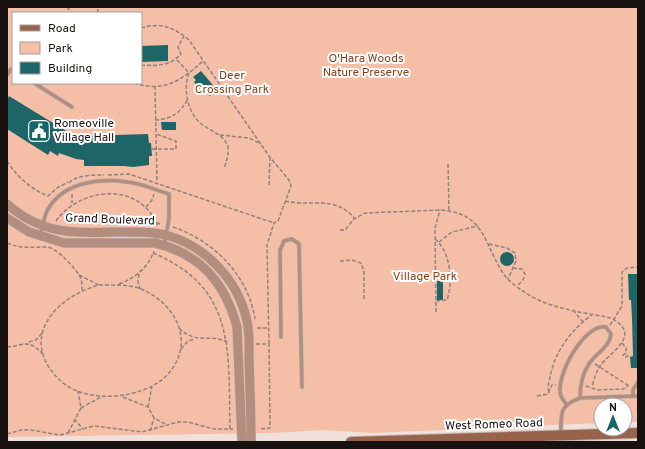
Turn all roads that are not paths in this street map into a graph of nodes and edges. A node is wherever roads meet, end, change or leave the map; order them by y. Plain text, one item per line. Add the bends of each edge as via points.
1 (10, 69) edge
2 (7, 75) edge
3 (36, 84) edge
4 (72, 107) dead end
5 (7, 204) edge
6 (7, 218) edge
7 (41, 231) junction
8 (162, 234) junction
9 (160, 244) junction
10 (280, 337) dead end
11 (638, 382) edge
12 (302, 387) dead end
13 (633, 396) junction
14 (638, 396) edge
15 (580, 398) junction
16 (566, 404) junction
17 (246, 429) junction
18 (638, 434) edge
19 (561, 436) junction
20 (242, 442) edge
21 (250, 442) edge
22 (351, 442) edge

1 - 2 lane
3 - 4 lane
5 - 7 street, Grand Boulevard
6 - 7 street, Grand Boulevard via 29,232
7 - 8 street, Grand Boulevard via 52,229 77,233
7 - 8 lane via 48,207 59,194 91,182 128,182 169,194 169,219
7 - 9 street, Grand Boulevard via 49,243
8 - 9 lane
8 - 17 street, Grand Boulevard via 183,241 206,254 224,273 239,296 248,322
9 - 17 street, Grand Boulevard via 184,253 201,264 224,292 237,327
10 - 12 lane via 280,250 284,241 292,239 299,244
11 - 13 lane via 633,390
13 - 14 lane
13 - 15 lane
15 - 16 lane
15 - 16 lane via 582,378 588,365 610,340 611,334 606,328 595,328 569,359 560,385 561,396
16 - 19 lane via 561,411
17 - 20 street, Grand Boulevard
17 - 21 street, Grand Boulevard
18 - 19 main road, West Romeo Road
19 - 22 main road, West Romeo Road

